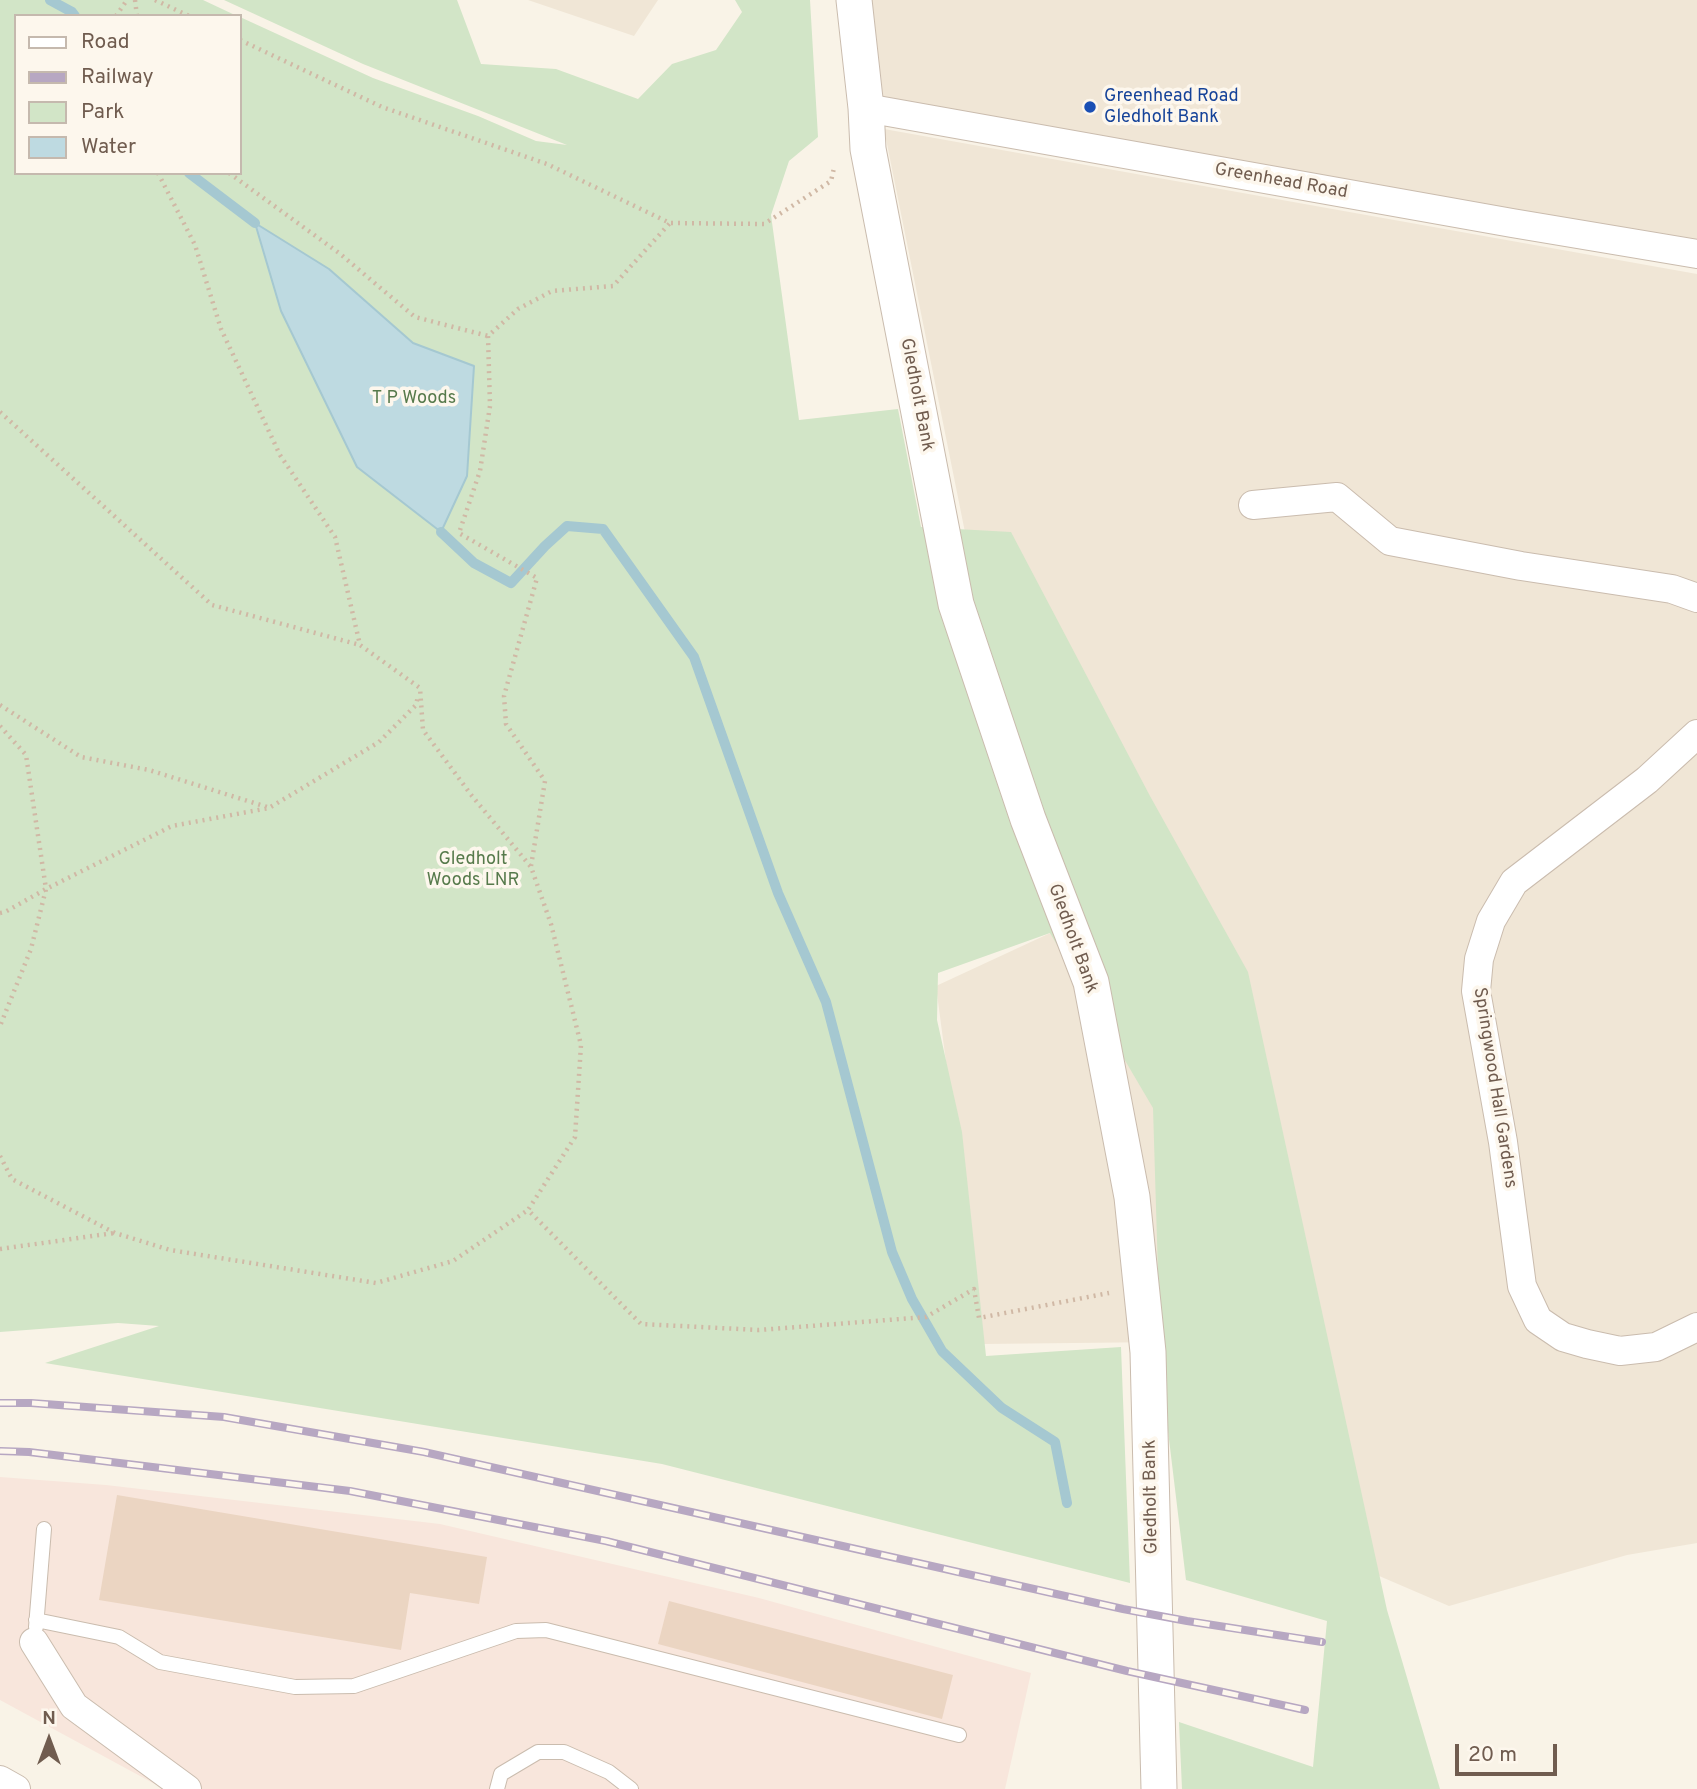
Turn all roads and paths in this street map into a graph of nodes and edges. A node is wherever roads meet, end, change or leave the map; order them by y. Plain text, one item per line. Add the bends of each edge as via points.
1 (155, 0) edge
2 (854, 0) edge
3 (185, 14) edge
4 (242, 41) edge
5 (866, 108) junction
6 (868, 149) junction
7 (159, 175) edge
8 (232, 175) edge
9 (670, 223) junction
10 (1697, 254) edge
11 (488, 336) junction
12 (0, 412) edge
13 (1253, 505) dead end
14 (1697, 598) edge
15 (360, 645) junction
16 (420, 688) junction
17 (0, 705) edge
18 (0, 726) edge
19 (1697, 734) edge
20 (269, 808) junction
21 (531, 867) junction
22 (46, 889) junction
23 (0, 912) edge
24 (0, 1026) edge
25 (0, 1156) edge
26 (528, 1210) junction
27 (115, 1233) junction
28 (0, 1249) edge
29 (1142, 1287) junction
30 (1697, 1327) edge
31 (44, 1529) dead end
32 (35, 1631) junction
33 (959, 1735) dead end
34 (0, 1780) edge
35 (16, 1789) edge
36 (187, 1789) edge
37 (497, 1789) edge
38 (631, 1789) edge
39 (1159, 1789) edge

1 - 3 path
2 - 5 street, Gledholt Bank
4 - 9 path via 382,107 547,164
5 - 6 street, Gledholt Bank
5 - 10 street, Greenhead Road
6 - 9 path via 837,158 831,181 764,224
6 - 29 street, Gledholt Bank via 956,604 1028,819 1091,982 1132,1197
7 - 15 path via 195,245 221,329 280,455 335,537
8 - 11 path via 339,253 415,317
9 - 11 path via 613,286 552,291 518,309
11 - 21 path via 490,406 480,471 459,533 537,578 504,696 506,724 545,780
12 - 15 path via 212,605
13 - 14 street via 1337,497 1390,541 1672,589
15 - 16 path
16 - 20 path via 416,705 379,743
16 - 21 path via 423,730
17 - 20 path via 81,757 149,771
18 - 22 path via 26,755
19 - 30 street, Springwood Hall Gardens via 1647,780 1514,882 1491,921 1479,959 1476,991 1522,1286 1538,1320 1563,1337 1620,1351 1656,1347
20 - 22 path via 172,826
21 - 26 path via 551,924 580,1045 575,1137
22 - 23 path
22 - 24 path via 31,949
25 - 27 path via 12,1179
26 - 27 path via 453,1261 376,1283 170,1250
26 - 29 path via 641,1324 759,1330 926,1317 974,1289 979,1318
27 - 28 path
29 - 39 street, Gledholt Bank via 1148,1352
31 - 32 lane
32 - 33 lane via 119,1637 160,1662 295,1687 354,1686 516,1631 546,1630
32 - 36 street via 74,1706
34 - 35 street
37 - 38 lane via 501,1774 538,1752 564,1752 608,1772

